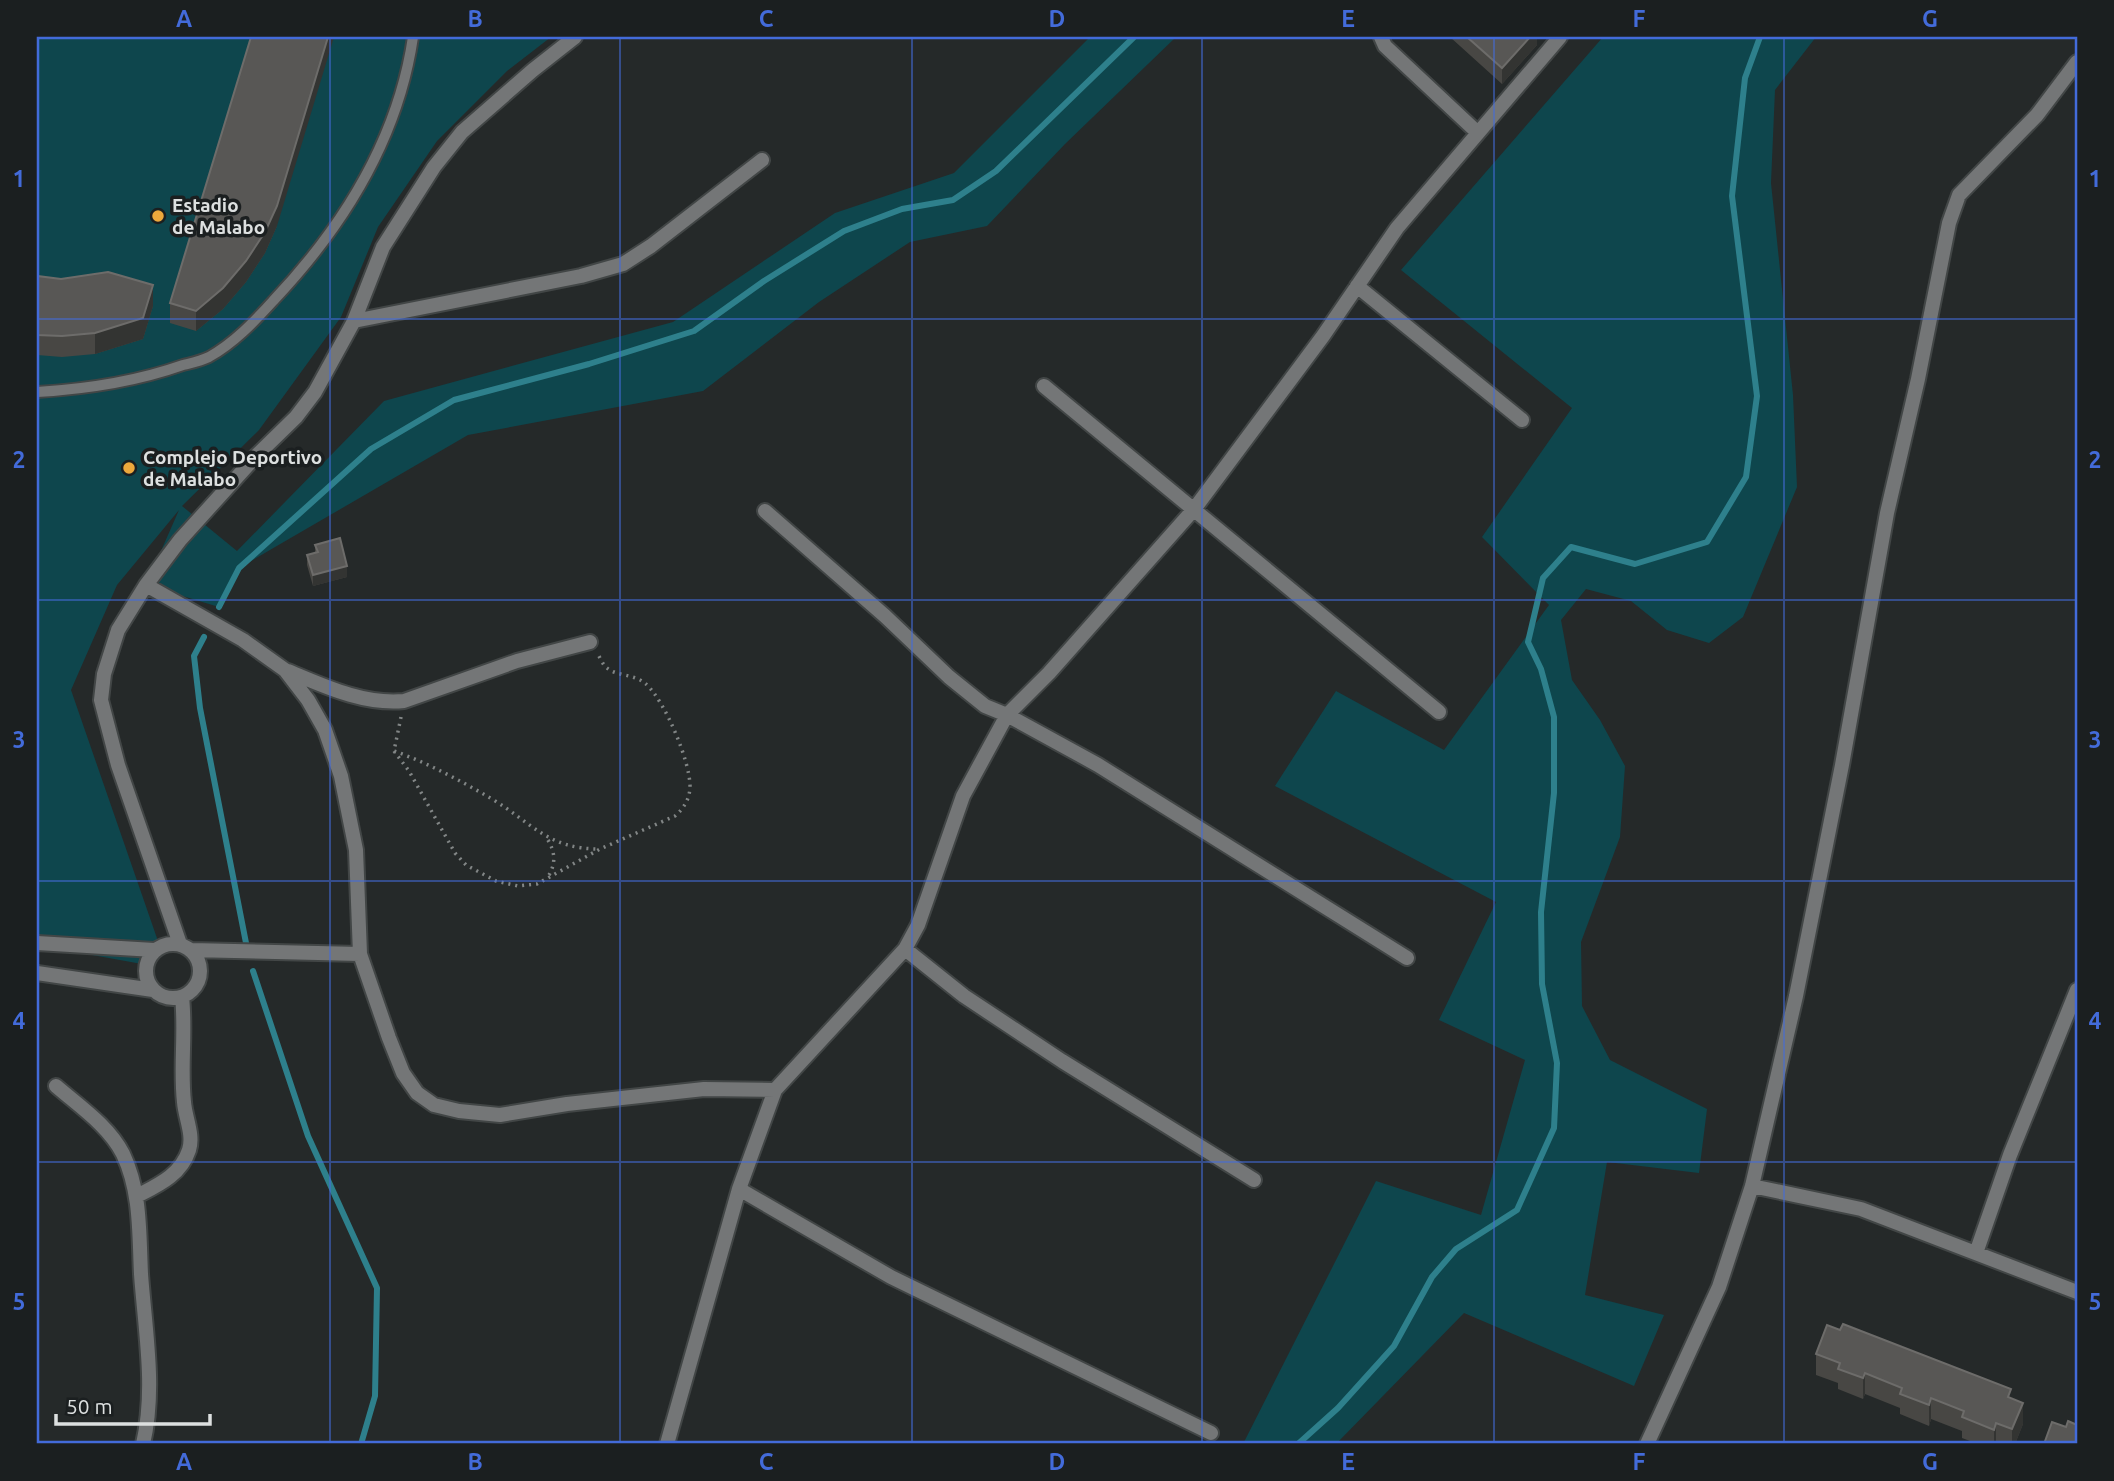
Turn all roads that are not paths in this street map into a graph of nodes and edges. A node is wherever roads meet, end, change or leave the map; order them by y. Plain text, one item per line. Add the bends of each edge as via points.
1 (413, 37) edge
2 (575, 37) edge
3 (1381, 37) edge
4 (1560, 37) edge
5 (2077, 62) edge
6 (1478, 133) junction
7 (762, 160) dead end
8 (1357, 286) junction
9 (354, 321) junction
10 (1044, 386) dead end
11 (37, 392) edge
12 (1522, 420) dead end
13 (1195, 508) junction
14 (765, 511) dead end
15 (146, 585) junction
16 (590, 642) road end
17 (285, 670) junction
18 (1439, 712) dead end
19 (1007, 715) junction
20 (37, 943) edge
21 (185, 947) junction
22 (905, 949) junction
23 (154, 950) junction
24 (360, 954) junction
25 (1407, 958) dead end
26 (37, 973) edge
27 (153, 989) junction
28 (2077, 990) edge
29 (182, 998) junction
30 (56, 1086) dead end
31 (775, 1090) junction
32 (1254, 1180) dead end
33 (1752, 1186) junction
34 (739, 1189) junction
35 (137, 1196) junction
36 (1976, 1253) junction
37 (2077, 1292) edge
38 (1211, 1433) dead end
39 (143, 1444) edge
40 (667, 1444) edge
41 (1647, 1444) edge

1 - 11 lane via 391,124 356,195 300,273 250,326 207,358 151,377
2 - 9 street via 455,140 383,247
3 - 6 street via 1385,46
4 - 6 street
5 - 33 street via 2037,116 1959,195 1948,223 1887,513 1796,996
6 - 8 street via 1397,228
7 - 9 street via 623,264
8 - 12 street
8 - 13 street
9 - 15 street via 296,417 180,540
10 - 13 street
13 - 18 street
13 - 19 street
14 - 19 street via 957,683 985,706
15 - 17 street via 243,640
15 - 21 street via 118,630 101,700 118,765
16 - 17 street via 388,703 332,689
17 - 24 street via 325,730 341,776 356,850
19 - 22 street via 963,796 918,925
19 - 25 street via 1098,765
20 - 23 street
21 - 23 street via 168,944
21 - 24 street
21 - 29 street via 198,959 201,970 199,982
22 - 31 street
22 - 32 street via 975,1004
23 - 27 street via 146,965 147,981
24 - 31 street via 403,1073 417,1093 434,1105 500,1115 704,1089
26 - 27 street
27 - 29 street via 170,999
28 - 36 street
29 - 35 street via 182,1075 189,1150 169,1180
30 - 35 street via 106,1129 122,1153
31 - 34 street
33 - 36 street via 1861,1209
33 - 41 street via 1719,1287
34 - 38 street via 891,1277
34 - 40 street
35 - 39 street via 150,1375
36 - 37 street

